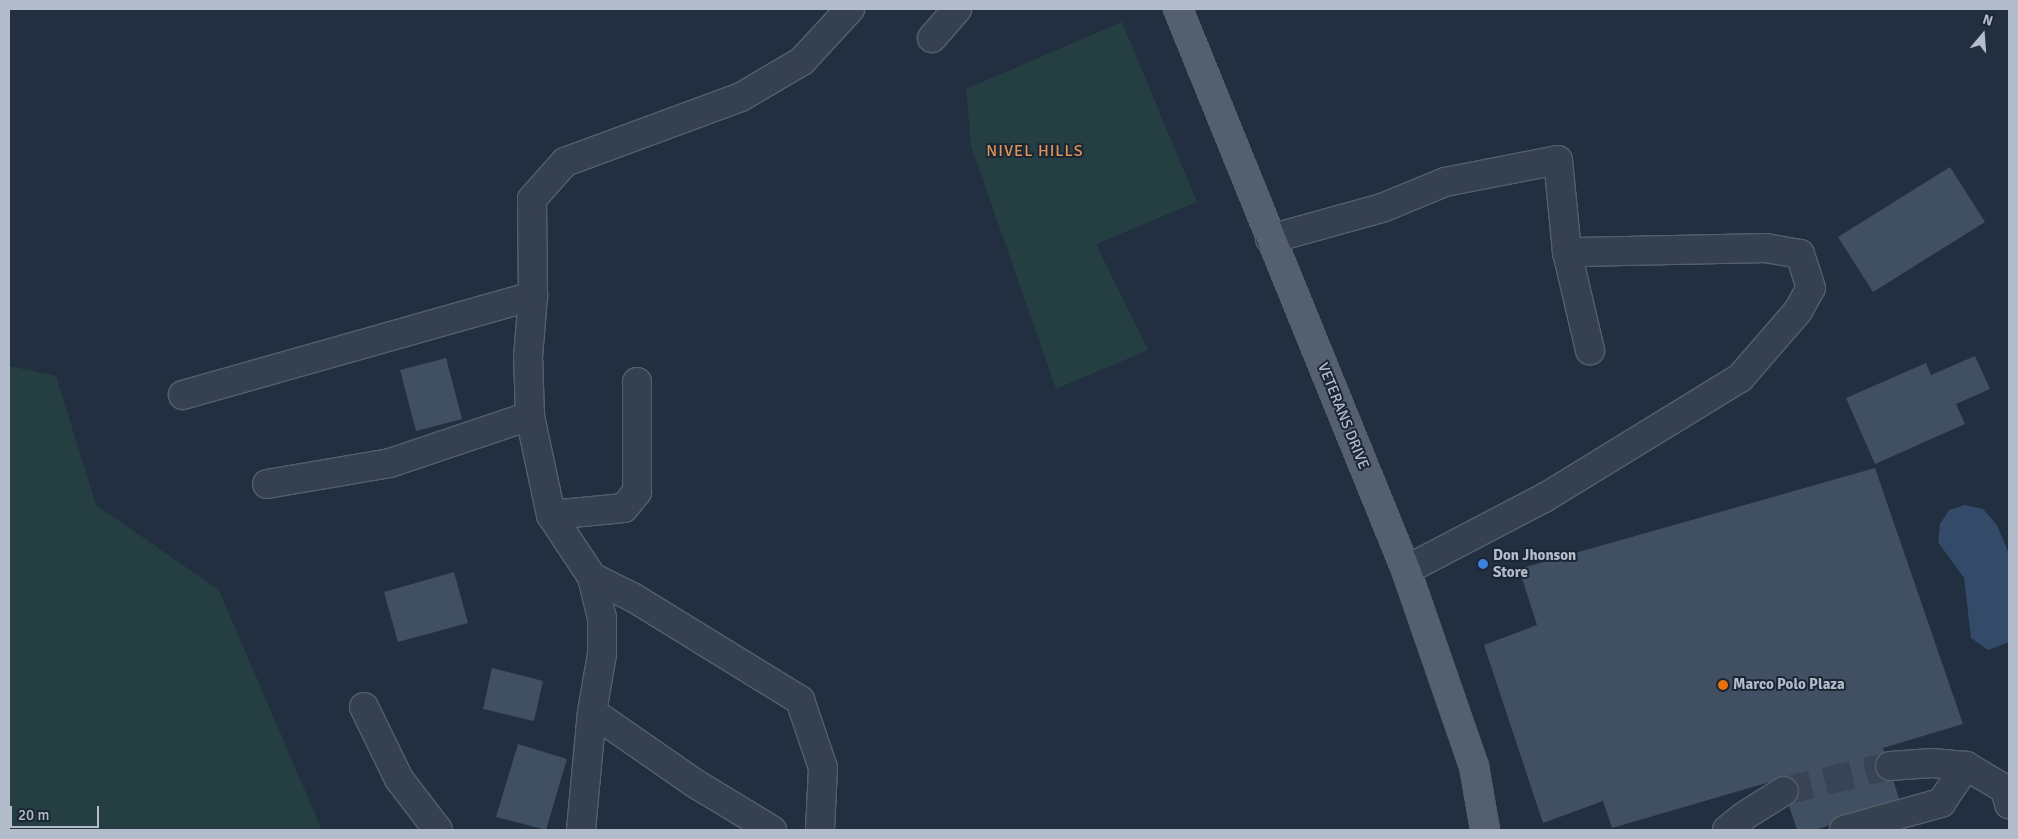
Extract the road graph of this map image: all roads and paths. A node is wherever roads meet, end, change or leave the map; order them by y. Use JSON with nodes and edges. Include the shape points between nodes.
{"nodes":[{"id":1,"x":850,"y":9,"type":"edge"},
{"id":2,"x":957,"y":9,"type":"edge"},
{"id":3,"x":1178,"y":9,"type":"edge"},
{"id":4,"x":932,"y":38,"type":"dead end"},
{"id":5,"x":1270,"y":239,"type":"junction"},
{"id":6,"x":1567,"y":252,"type":"junction"},
{"id":7,"x":533,"y":296,"type":"junction"},
{"id":8,"x":1590,"y":350,"type":"dead end"},
{"id":9,"x":637,"y":382,"type":"dead end"},
{"id":10,"x":183,"y":395,"type":"dead end"},
{"id":11,"x":530,"y":416,"type":"junction"},
{"id":12,"x":267,"y":484,"type":"dead end"},
{"id":13,"x":551,"y":515,"type":"junction"},
{"id":14,"x":1406,"y":570,"type":"junction"},
{"id":15,"x":592,"y":577,"type":"junction"},
{"id":16,"x":364,"y":708,"type":"dead end"},
{"id":17,"x":592,"y":712,"type":"junction"},
{"id":18,"x":1890,"y":766,"type":"tunnel mouth"},
{"id":19,"x":1966,"y":766,"type":"junction"},
{"id":20,"x":1784,"y":791,"type":"tunnel mouth"},
{"id":21,"x":2009,"y":804,"type":"edge"},
{"id":22,"x":438,"y":830,"type":"edge"},
{"id":23,"x":581,"y":830,"type":"edge"},
{"id":24,"x":772,"y":830,"type":"edge"},
{"id":25,"x":820,"y":830,"type":"edge"},
{"id":26,"x":1485,"y":830,"type":"edge"},
{"id":27,"x":1727,"y":830,"type":"edge"},
{"id":28,"x":1844,"y":830,"type":"edge"}],
"edges":[{"from":1,"to":7,"type":"street","via":[[802,61],[741,97],[565,162],[532,199]]},
{"from":2,"to":4,"type":"street"},
{"from":3,"to":5,"type":"main road","name":"VETERANS DRIVE"},
{"from":5,"to":6,"type":"street","via":[[1382,208],[1445,182],[1558,160]]},
{"from":5,"to":14,"type":"main road","name":"VETERANS DRIVE"},
{"from":6,"to":8,"type":"street"},
{"from":6,"to":14,"type":"street","via":[[1766,248],[1800,254],[1811,288],[1798,311],[1740,378],[1544,498]]},
{"from":7,"to":10,"type":"street"},
{"from":7,"to":11,"type":"street","via":[[528,357]]},
{"from":9,"to":13,"type":"street","via":[[637,492],[624,508]]},
{"from":11,"to":12,"type":"street","via":[[390,463]]},
{"from":11,"to":13,"type":"street"},
{"from":13,"to":15,"type":"street"},
{"from":14,"to":26,"type":"main road","name":"VETERANS DRIVE","via":[[1474,766]]},
{"from":15,"to":17,"type":"street","via":[[602,618],[602,654]]},
{"from":15,"to":25,"type":"street","via":[[634,598],[800,700],[823,768]]},
{"from":16,"to":22,"type":"street","via":[[399,779]]},
{"from":17,"to":23,"type":"street"},
{"from":17,"to":24,"type":"street","via":[[696,784]]},
{"from":18,"to":19,"type":"street","via":[[1932,763]]},
{"from":19,"to":21,"type":"street","via":[[2006,789]]},
{"from":19,"to":28,"type":"street","via":[[1941,803]]},
{"from":20,"to":27,"type":"street"}]}
